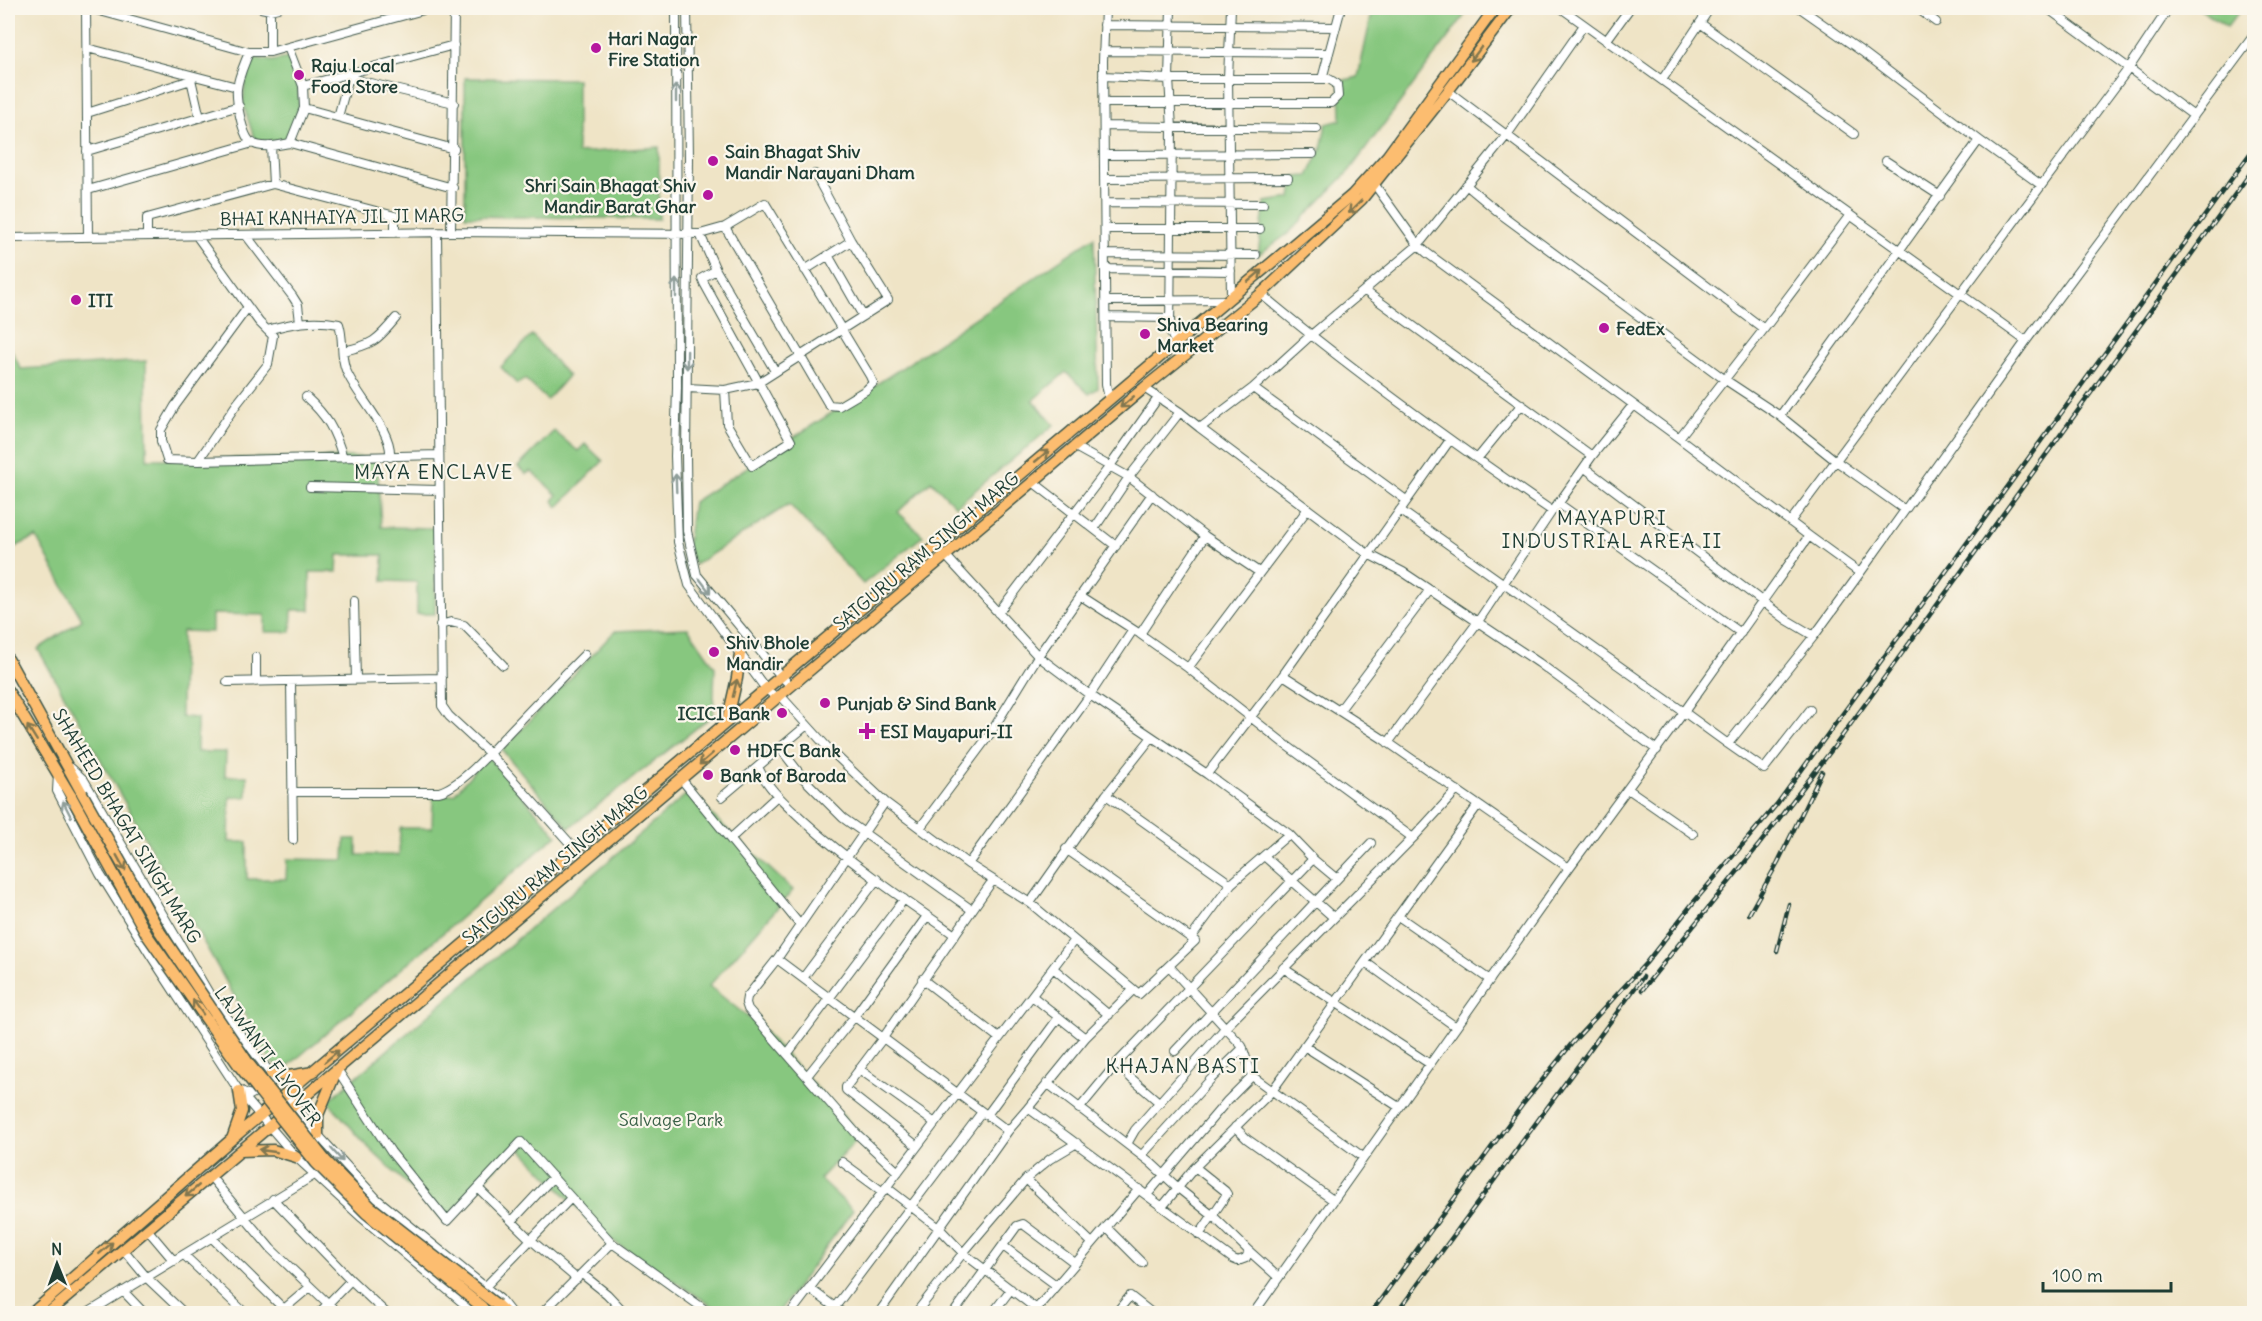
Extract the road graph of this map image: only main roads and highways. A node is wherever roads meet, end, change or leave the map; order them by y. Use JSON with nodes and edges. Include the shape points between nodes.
{"nodes":[{"id":1,"x":1495,"y":8,"type":"edge"},
{"id":2,"x":1510,"y":8,"type":"edge"},
{"id":3,"x":740,"y":654,"type":"road end"},
{"id":4,"x":8,"y":659,"type":"edge"},
{"id":5,"x":8,"y":691,"type":"edge"},
{"id":6,"x":726,"y":722,"type":"junction"},
{"id":7,"x":66,"y":764,"type":"joint"},
{"id":8,"x":58,"y":774,"type":"joint"},
{"id":9,"x":77,"y":794,"type":"junction"},
{"id":10,"x":337,"y":1069,"type":"junction"},
{"id":11,"x":313,"y":1072,"type":"junction"},
{"id":12,"x":240,"y":1091,"type":"road end"},
{"id":13,"x":287,"y":1094,"type":"junction"},
{"id":14,"x":318,"y":1135,"type":"road end"},
{"id":15,"x":231,"y":1139,"type":"junction"},
{"id":16,"x":240,"y":1150,"type":"junction"},
{"id":17,"x":296,"y":1157,"type":"road end"},
{"id":18,"x":486,"y":1310,"type":"edge"},
{"id":19,"x":30,"y":1314,"type":"edge"},
{"id":20,"x":47,"y":1314,"type":"edge"},
{"id":21,"x":507,"y":1314,"type":"edge"}],
"edges":[{"from":6,"to":1,"type":"main road","name":"SATGURU RAM SINGH MARG","one_way":true,"via":[[1352,195],[1388,155]]},
{"from":2,"to":10,"type":"main road","name":"SATGURU RAM SINGH MARG","one_way":true,"via":[[1374,185],[1261,294],[1144,388]]},
{"from":6,"to":3,"type":"main road","one_way":true},
{"from":4,"to":7,"type":"main road","name":"SHAHEED BHAGAT SINGH MARG"},
{"from":8,"to":5,"type":"main road","name":"SHAHEED BHAGAT SINGH MARG","one_way":true},
{"from":11,"to":6,"type":"main road","name":"SATGURU RAM SINGH MARG","one_way":true},
{"from":7,"to":9,"type":"main road","name":"LAJWANTI FLYOVER"},
{"from":8,"to":9,"type":"main road","name":"LAJWANTI FLYOVER"},
{"from":9,"to":18,"type":"main road","name":"LAJWANTI FLYOVER","bridge":true,"via":[[160,932],[249,1064],[326,1161]]},
{"from":10,"to":14,"type":"main road","via":[[318,1115]]},
{"from":10,"to":16,"type":"main road","name":"SATGURU RAM SINGH MARG"},
{"from":11,"to":13,"type":"main road","name":"SATGURU RAM SINGH MARG"},
{"from":11,"to":13,"type":"main road","name":"SHAHEED BHAGAT SINGH MARG","via":[[272,1074]]},
{"from":12,"to":15,"type":"main road","via":[[242,1111]]},
{"from":13,"to":15,"type":"main road","name":"SATGURU RAM SINGH MARG"},
{"from":19,"to":15,"type":"main road","one_way":true},
{"from":17,"to":16,"type":"main road","one_way":true,"via":[[273,1150]]},
{"from":16,"to":20,"type":"main road","one_way":true},
{"from":18,"to":21,"type":"main road","name":"LAJWANTI FLYOVER"}]}
